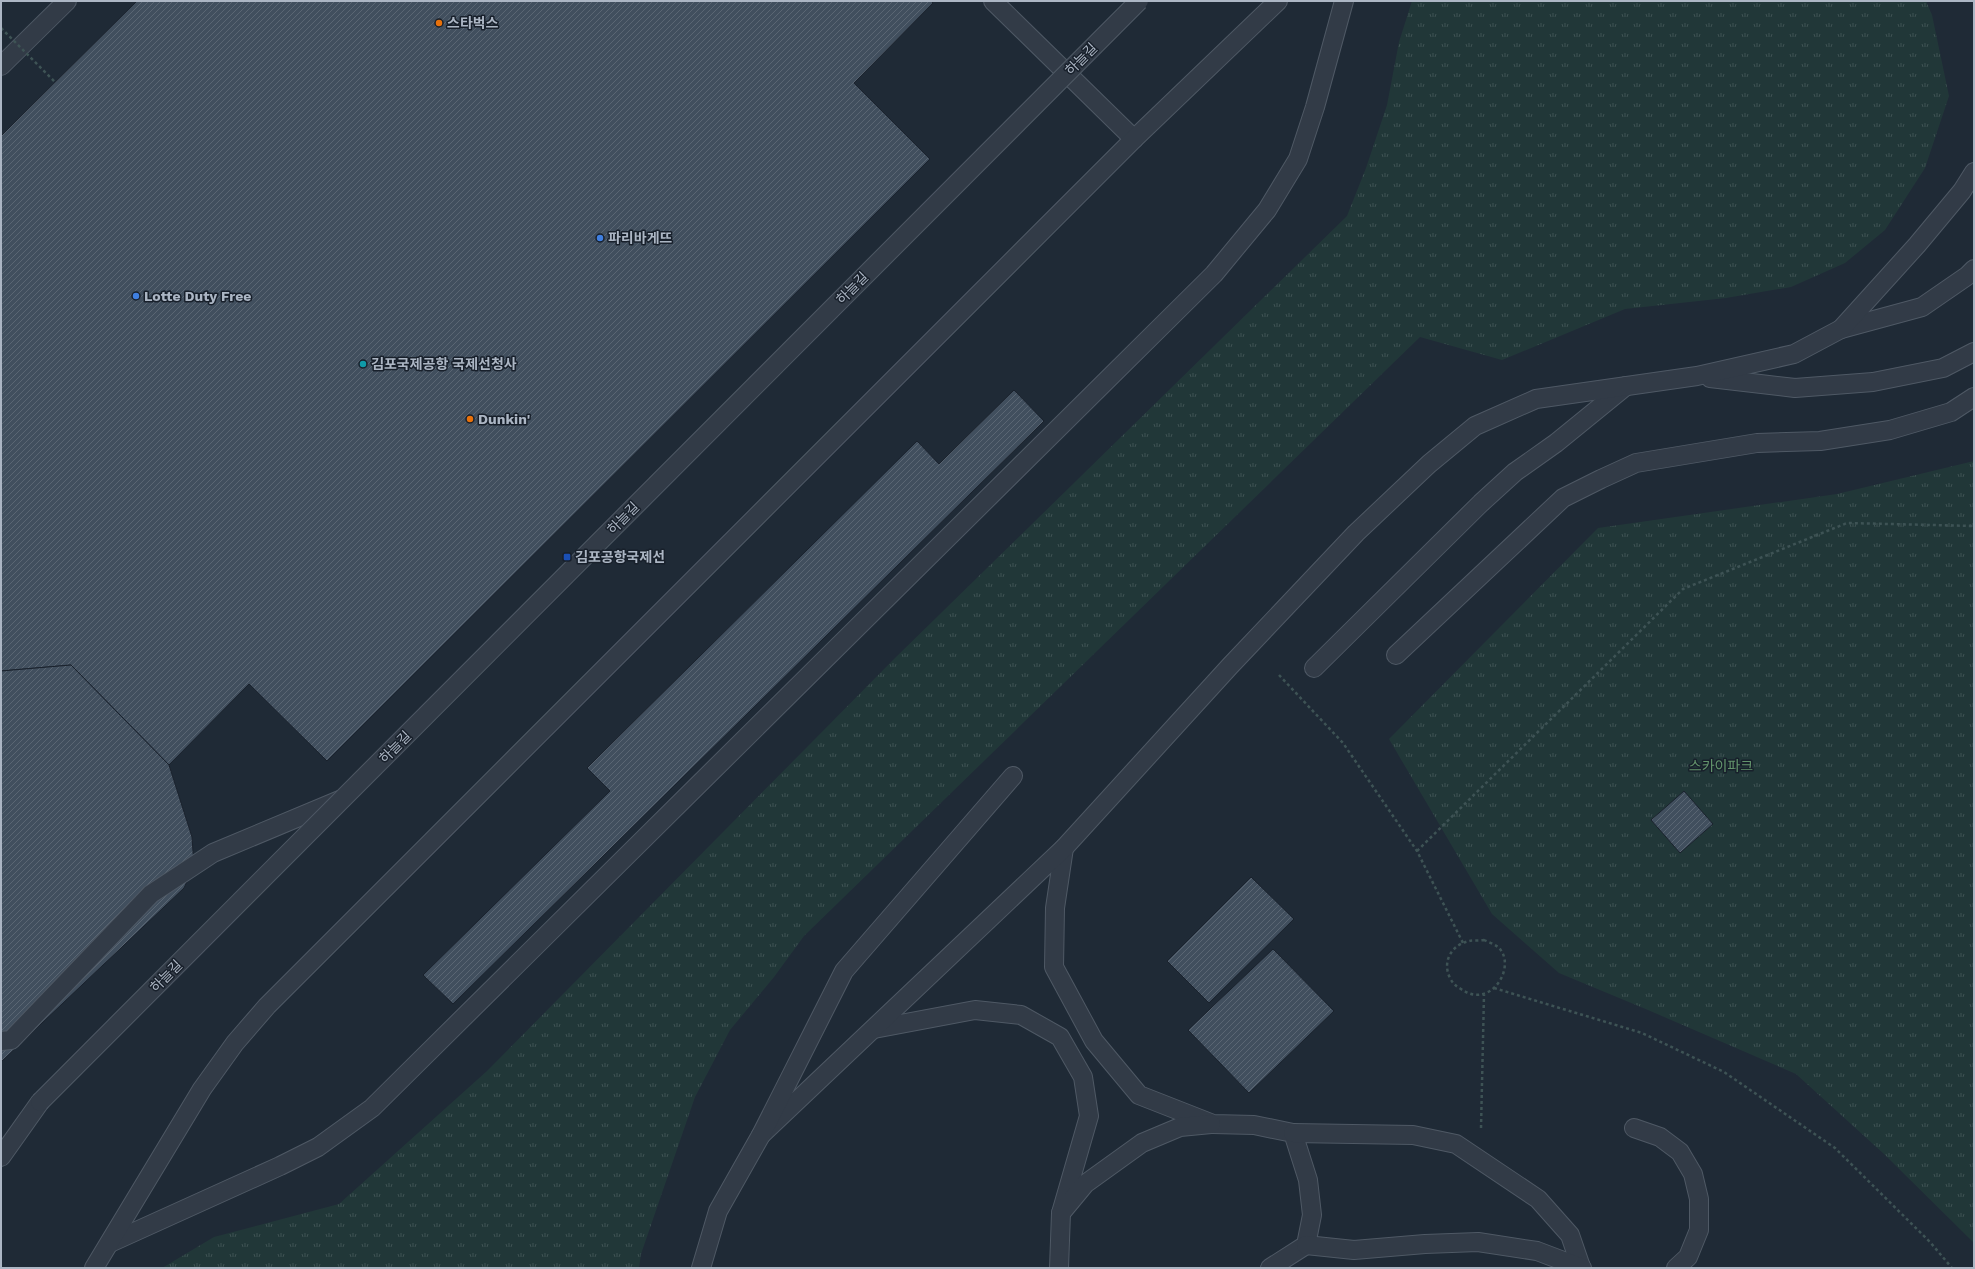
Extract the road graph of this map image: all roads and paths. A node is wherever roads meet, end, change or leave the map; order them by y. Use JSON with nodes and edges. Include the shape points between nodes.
{"nodes":[{"id":1,"x":67,"y":1,"type":"edge"},
{"id":2,"x":994,"y":1,"type":"edge"},
{"id":3,"x":1139,"y":1,"type":"edge"},
{"id":4,"x":1278,"y":1,"type":"edge"},
{"id":5,"x":1344,"y":1,"type":"edge"},
{"id":6,"x":1,"y":28,"type":"edge"},
{"id":7,"x":1,"y":66,"type":"edge"},
{"id":8,"x":55,"y":82,"type":"dead end"},
{"id":9,"x":1134,"y":139,"type":"junction"},
{"id":10,"x":1974,"y":172,"type":"edge"},
{"id":11,"x":1974,"y":269,"type":"edge"},
{"id":12,"x":1841,"y":329,"type":"junction"},
{"id":13,"x":1974,"y":352,"type":"edge"},
{"id":14,"x":1697,"y":376,"type":"junction"},
{"id":15,"x":1626,"y":385,"type":"junction"},
{"id":16,"x":1974,"y":397,"type":"edge"},
{"id":17,"x":1974,"y":526,"type":"edge"},
{"id":18,"x":1396,"y":655,"type":"dead end"},
{"id":19,"x":1314,"y":668,"type":"dead end"},
{"id":20,"x":1279,"y":675,"type":"dead end"},
{"id":21,"x":1013,"y":776,"type":"dead end"},
{"id":22,"x":342,"y":799,"type":"junction"},
{"id":23,"x":1064,"y":848,"type":"junction"},
{"id":24,"x":1416,"y":851,"type":"junction"},
{"id":25,"x":1463,"y":943,"type":"junction"},
{"id":26,"x":1494,"y":988,"type":"junction"},
{"id":27,"x":1484,"y":995,"type":"junction"},
{"id":28,"x":874,"y":1029,"type":"junction"},
{"id":29,"x":1,"y":1041,"type":"edge"},
{"id":30,"x":40,"y":1102,"type":"junction"},
{"id":31,"x":1213,"y":1124,"type":"junction"},
{"id":32,"x":1634,"y":1128,"type":"dead end"},
{"id":33,"x":1481,"y":1130,"type":"dead end"},
{"id":34,"x":1293,"y":1133,"type":"junction"},
{"id":35,"x":761,"y":1135,"type":"junction"},
{"id":36,"x":1,"y":1136,"type":"edge"},
{"id":37,"x":1,"y":1157,"type":"edge"},
{"id":38,"x":1061,"y":1214,"type":"junction"},
{"id":39,"x":110,"y":1243,"type":"junction"},
{"id":40,"x":1306,"y":1245,"type":"junction"},
{"id":41,"x":94,"y":1268,"type":"edge"},
{"id":42,"x":701,"y":1268,"type":"edge"},
{"id":43,"x":1059,"y":1268,"type":"edge"},
{"id":44,"x":1270,"y":1268,"type":"edge"},
{"id":45,"x":1582,"y":1268,"type":"edge"},
{"id":46,"x":1676,"y":1268,"type":"edge"},
{"id":47,"x":1952,"y":1268,"type":"edge"}],
"edges":[{"from":1,"to":7,"type":"lane"},
{"from":2,"to":9,"type":"lane"},
{"from":3,"to":22,"type":"lane","name":"하늘길","bridge":true},
{"from":4,"to":9,"type":"lane"},
{"from":5,"to":39,"type":"lane","via":[[1298,160],[1267,210],[1214,274],[372,1108],[318,1147]]},
{"from":6,"to":8,"type":"path","bridge":true},
{"from":9,"to":39,"type":"lane","via":[[267,1006],[235,1043],[202,1089]]},
{"from":10,"to":12,"type":"lane","via":[[1962,191],[1917,245]]},
{"from":11,"to":12,"type":"lane","via":[[1922,307]]},
{"from":12,"to":14,"type":"lane","via":[[1794,354]]},
{"from":13,"to":14,"type":"lane","via":[[1943,368],[1873,382],[1795,388]]},
{"from":14,"to":15,"type":"lane"},
{"from":15,"to":19,"type":"lane","via":[[1556,443],[1515,472]]},
{"from":15,"to":23,"type":"lane","via":[[1536,399],[1475,426],[1429,464],[1356,533]]},
{"from":16,"to":18,"type":"lane","via":[[1951,412],[1890,430],[1820,441],[1757,443],[1636,463],[1608,475],[1563,498]]},
{"from":17,"to":24,"type":"path","via":[[1847,523],[1683,589]]},
{"from":20,"to":24,"type":"path","via":[[1343,744]]},
{"from":21,"to":35,"type":"lane","via":[[844,971]]},
{"from":22,"to":29,"type":"lane","via":[[213,853],[151,894],[11,1040]]},
{"from":22,"to":30,"type":"lane","name":"하늘길","bridge":true},
{"from":23,"to":28,"type":"lane"},
{"from":23,"to":31,"type":"lane","via":[[1055,908],[1054,967],[1094,1041],[1139,1095]]},
{"from":24,"to":25,"type":"path"},
{"from":25,"to":26,"type":"path","via":[[1484,940],[1498,947],[1505,960],[1505,966],[1502,978]]},
{"from":25,"to":27,"type":"path","via":[[1455,947],[1450,954],[1446,964],[1448,973],[1454,984],[1467,994]]},
{"from":26,"to":27,"type":"path"},
{"from":26,"to":47,"type":"path","via":[[1642,1033],[1724,1072],[1835,1148],[1930,1242]]},
{"from":27,"to":33,"type":"path"},
{"from":28,"to":35,"type":"lane"},
{"from":28,"to":38,"type":"lane","via":[[976,1010],[1021,1015],[1060,1037],[1083,1077],[1089,1116]]},
{"from":30,"to":36,"type":"lane"},
{"from":30,"to":37,"type":"lane"},
{"from":31,"to":34,"type":"lane","via":[[1254,1125]]},
{"from":31,"to":38,"type":"lane","via":[[1180,1127],[1142,1143],[1085,1184]]},
{"from":32,"to":46,"type":"lane","via":[[1660,1138],[1680,1152],[1694,1174],[1699,1198],[1698,1230],[1688,1257]]},
{"from":34,"to":40,"type":"lane","via":[[1308,1180],[1312,1215]]},
{"from":34,"to":45,"type":"lane","via":[[1413,1135],[1456,1144],[1538,1199],[1570,1235]]},
{"from":35,"to":42,"type":"lane","via":[[718,1211]]},
{"from":38,"to":43,"type":"lane"},
{"from":39,"to":41,"type":"lane"},
{"from":40,"to":44,"type":"lane"},
{"from":40,"to":45,"type":"lane","via":[[1354,1250],[1478,1242],[1537,1251]]}]}
